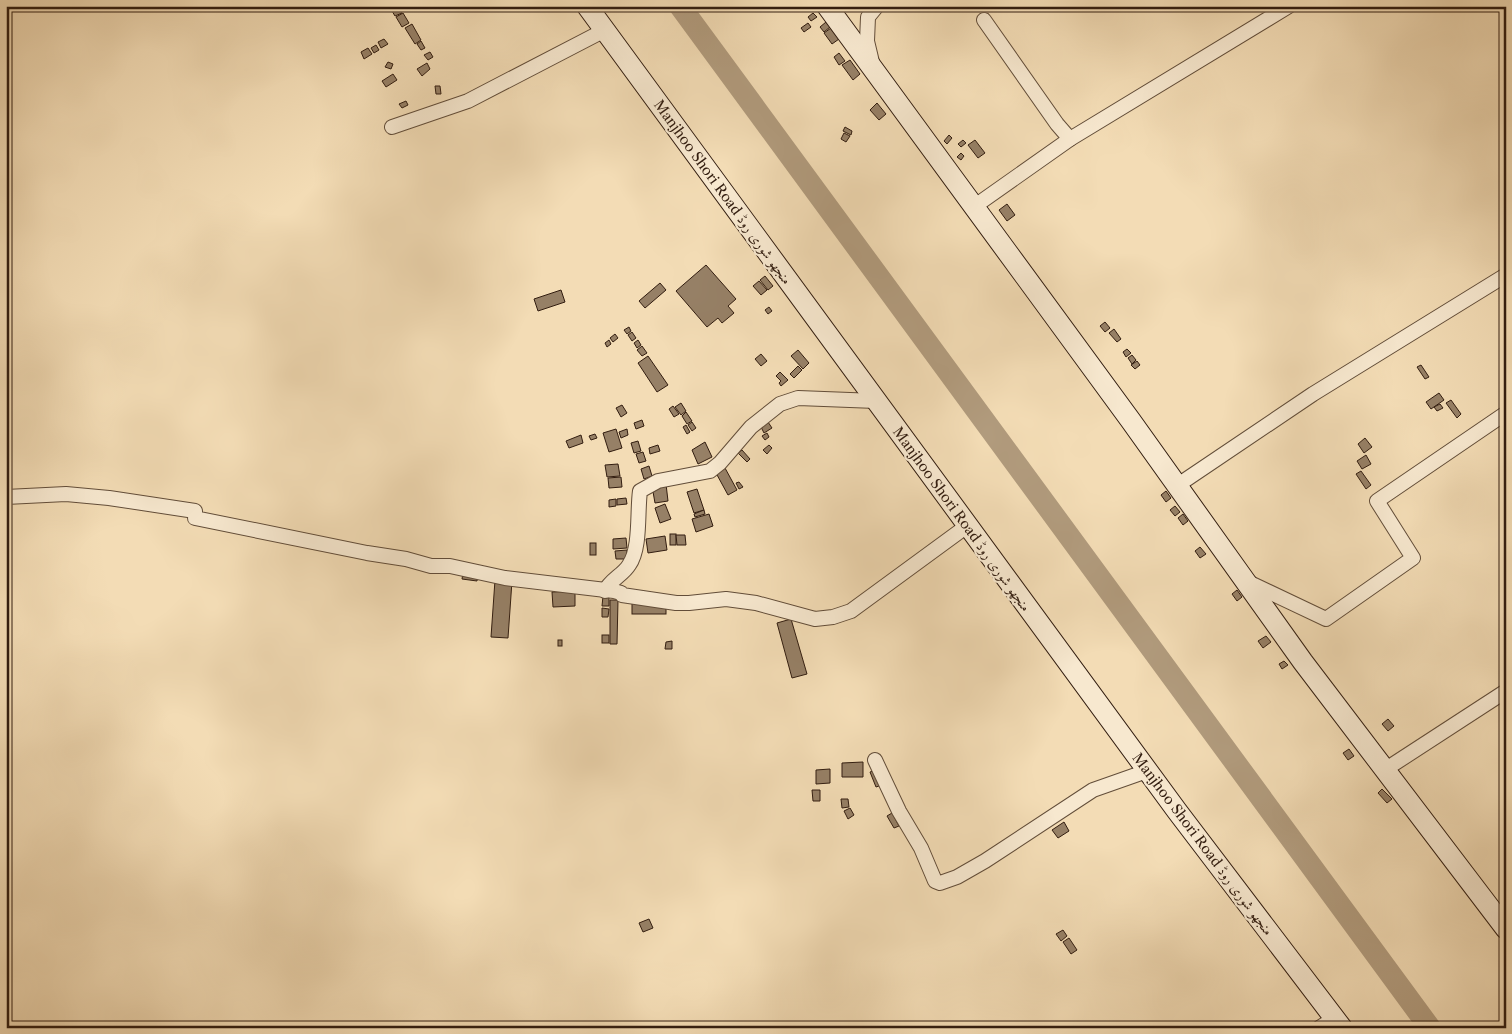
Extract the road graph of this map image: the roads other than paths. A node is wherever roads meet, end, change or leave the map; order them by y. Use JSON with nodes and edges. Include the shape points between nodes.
{"nodes":[{"id":1,"x":587,"y":6,"type":"edge"},
{"id":2,"x":827,"y":6,"type":"edge"},
{"id":3,"x":877,"y":6,"type":"edge"},
{"id":4,"x":1289,"y":6,"type":"edge"},
{"id":5,"x":984,"y":20,"type":"dead end"},
{"id":6,"x":605,"y":30,"type":"junction"},
{"id":7,"x":873,"y":67,"type":"junction"},
{"id":8,"x":392,"y":127,"type":"dead end"},
{"id":9,"x":1070,"y":139,"type":"junction"},
{"id":10,"x":975,"y":206,"type":"junction"},
{"id":11,"x":1506,"y":275,"type":"edge"},
{"id":12,"x":876,"y":401,"type":"junction"},
{"id":13,"x":1506,"y":413,"type":"edge"},
{"id":14,"x":1178,"y":485,"type":"junction"},
{"id":15,"x":6,"y":497,"type":"edge"},
{"id":16,"x":967,"y":526,"type":"junction"},
{"id":17,"x":1247,"y":582,"type":"junction"},
{"id":18,"x":605,"y":591,"type":"junction"},
{"id":19,"x":1506,"y":691,"type":"edge"},
{"id":20,"x":875,"y":760,"type":"dead end"},
{"id":21,"x":1386,"y":769,"type":"junction"},
{"id":22,"x":1147,"y":771,"type":"junction"},
{"id":23,"x":1505,"y":924,"type":"edge"},
{"id":24,"x":1332,"y":1025,"type":"edge"}],
"edges":[{"from":1,"to":6,"type":"street","name":"Manjhoo Shori Road منجھو شوری روڈ"},
{"from":2,"to":7,"type":"street"},
{"from":3,"to":7,"type":"street","via":[[868,17],[867,41]]},
{"from":4,"to":9,"type":"street"},
{"from":5,"to":9,"type":"street"},
{"from":6,"to":8,"type":"street","via":[[468,101]]},
{"from":6,"to":12,"type":"street","name":"Manjhoo Shori Road منجھو شوری روڈ"},
{"from":7,"to":10,"type":"street"},
{"from":9,"to":10,"type":"street"},
{"from":10,"to":14,"type":"street"},
{"from":11,"to":14,"type":"street","via":[[1313,394]]},
{"from":12,"to":16,"type":"street","name":"Manjhoo Shori Road منجھو شوری روڈ"},
{"from":12,"to":18,"type":"street","via":[[798,398],[780,404],[751,427],[710,471],[658,481],[640,491],[636,550],[629,566]]},
{"from":13,"to":17,"type":"street","via":[[1377,501],[1413,558],[1326,619]]},
{"from":14,"to":17,"type":"street"},
{"from":15,"to":18,"type":"street","via":[[66,494],[164,506],[195,511],[195,518],[431,566],[450,566],[505,578]]},
{"from":16,"to":18,"type":"street","via":[[850,611],[833,617],[815,619],[756,603],[726,599],[676,603]]},
{"from":16,"to":22,"type":"street","name":"Manjhoo Shori Road منجھو شوری روڈ"},
{"from":17,"to":21,"type":"street","via":[[1303,662]]},
{"from":19,"to":21,"type":"street"},
{"from":20,"to":22,"type":"street","via":[[899,811],[922,848],[935,881],[940,883],[984,861],[1093,790]]},
{"from":21,"to":23,"type":"street"},
{"from":22,"to":24,"type":"street","name":"Manjhoo Shori Road منجھو شوری روڈ"}]}
